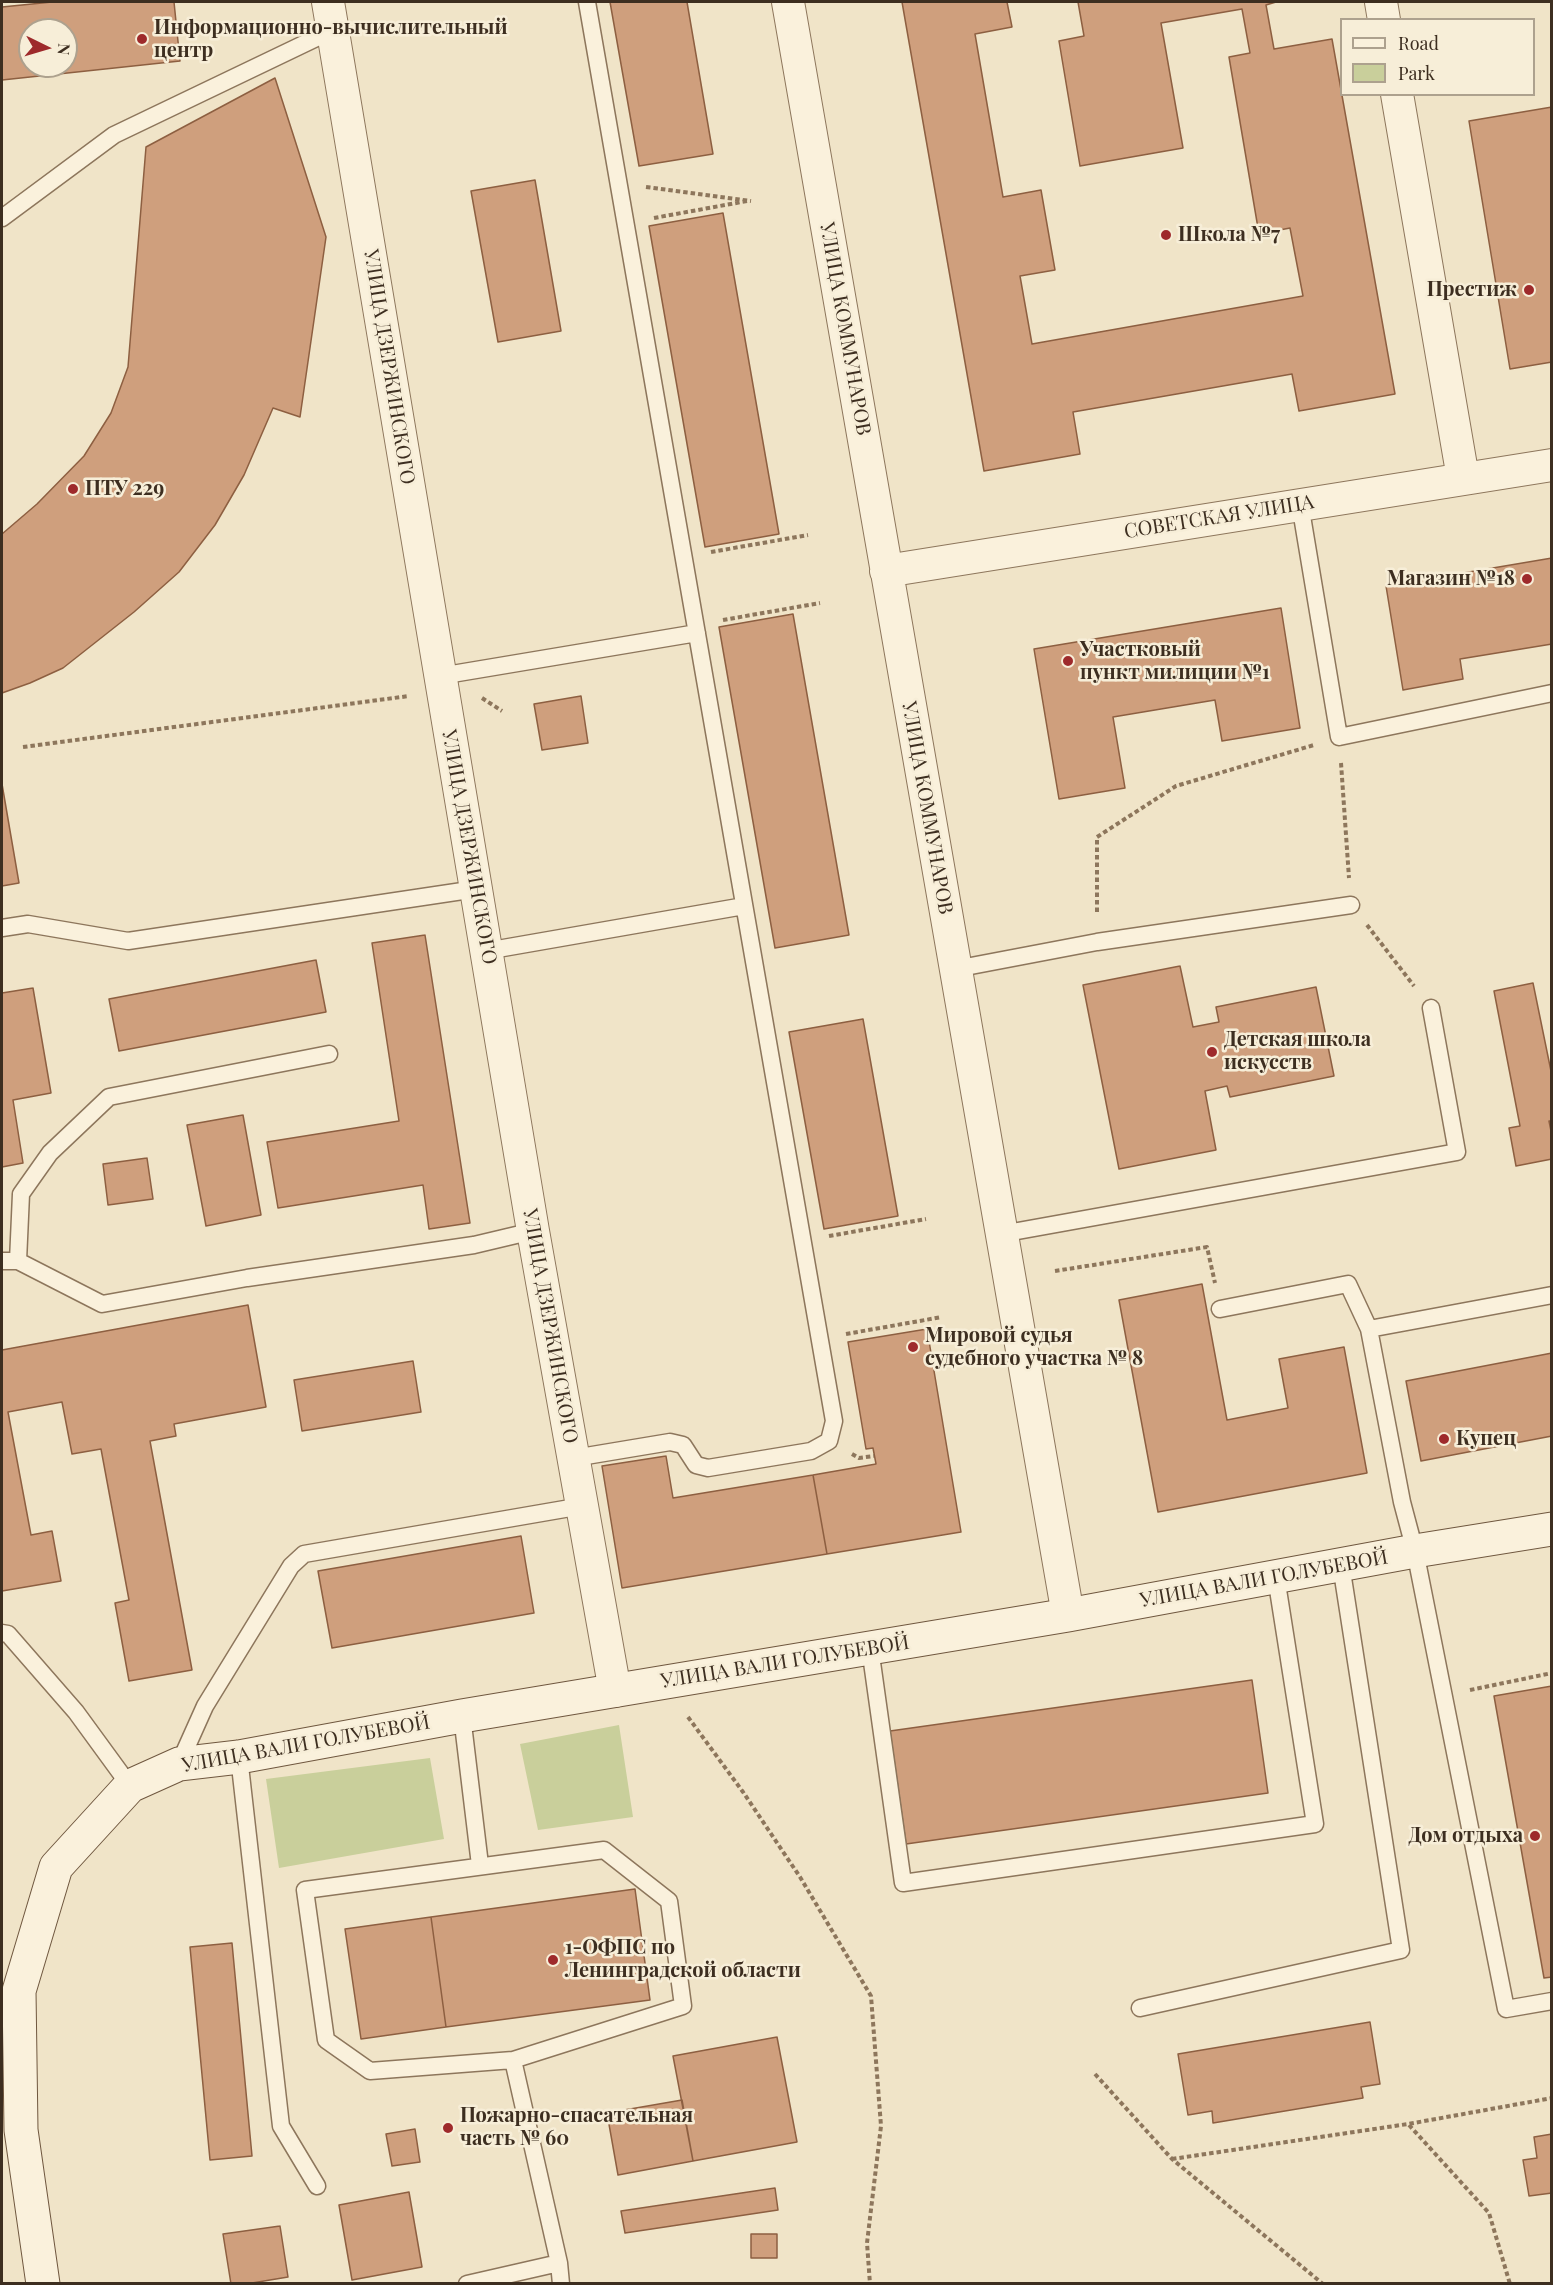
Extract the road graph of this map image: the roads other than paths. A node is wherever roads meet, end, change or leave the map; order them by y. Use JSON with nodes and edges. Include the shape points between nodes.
{"nodes":[{"id":1,"x":587,"y":2,"type":"edge"},
{"id":2,"x":788,"y":2,"type":"edge"},
{"id":3,"x":1381,"y":2,"type":"edge"},
{"id":4,"x":330,"y":16,"type":"edge"},
{"id":5,"x":1384,"y":18,"type":"edge"},
{"id":6,"x":1397,"y":96,"type":"edge"},
{"id":7,"x":2,"y":218,"type":"edge"},
{"id":8,"x":1551,"y":465,"type":"edge"},
{"id":9,"x":1463,"y":478,"type":"junction"},
{"id":10,"x":1300,"y":504,"type":"junction"},
{"id":11,"x":886,"y":571,"type":"junction"},
{"id":12,"x":696,"y":629,"type":"junction"},
{"id":13,"x":430,"y":685,"type":"junction"},
{"id":14,"x":1551,"y":693,"type":"edge"},
{"id":15,"x":476,"y":890,"type":"junction"},
{"id":16,"x":1351,"y":905,"type":"road end"},
{"id":17,"x":744,"y":906,"type":"junction"},
{"id":18,"x":2,"y":928,"type":"edge"},
{"id":19,"x":486,"y":951,"type":"junction"},
{"id":20,"x":955,"y":969,"type":"junction"},
{"id":21,"x":1431,"y":1008,"type":"road end"},
{"id":22,"x":329,"y":1054,"type":"dead end"},
{"id":23,"x":533,"y":1231,"type":"junction"},
{"id":24,"x":1001,"y":1234,"type":"junction"},
{"id":25,"x":10,"y":1261,"type":"edge"},
{"id":26,"x":1551,"y":1295,"type":"edge"},
{"id":27,"x":1220,"y":1310,"type":"road end"},
{"id":28,"x":1369,"y":1329,"type":"junction"},
{"id":29,"x":574,"y":1458,"type":"junction"},
{"id":30,"x":582,"y":1506,"type":"junction"},
{"id":31,"x":1551,"y":1529,"type":"edge"},
{"id":32,"x":1415,"y":1551,"type":"junction"},
{"id":33,"x":1341,"y":1565,"type":"junction"},
{"id":34,"x":1276,"y":1577,"type":"junction"},
{"id":35,"x":1068,"y":1615,"type":"junction"},
{"id":36,"x":2,"y":1633,"type":"edge"},
{"id":37,"x":870,"y":1648,"type":"junction"},
{"id":38,"x":615,"y":1691,"type":"junction"},
{"id":39,"x":462,"y":1716,"type":"junction"},
{"id":40,"x":239,"y":1757,"type":"junction"},
{"id":41,"x":179,"y":1764,"type":"junction"},
{"id":42,"x":130,"y":1786,"type":"junction"},
{"id":43,"x":480,"y":1865,"type":"junction"},
{"id":44,"x":1551,"y":2001,"type":"edge"},
{"id":45,"x":1140,"y":2008,"type":"dead end"},
{"id":46,"x":513,"y":2060,"type":"junction"},
{"id":47,"x":317,"y":2186,"type":"dead end"},
{"id":48,"x":559,"y":2263,"type":"junction"},
{"id":49,"x":44,"y":2283,"type":"edge"},
{"id":50,"x":467,"y":2283,"type":"edge"},
{"id":51,"x":561,"y":2283,"type":"edge"}],
"edges":[{"from":1,"to":12,"type":"lane"},
{"from":2,"to":11,"type":"street","name":"УЛИЦА КОММУНАРОВ"},
{"from":3,"to":5,"type":"street"},
{"from":4,"to":7,"type":"lane","via":[[114,135]]},
{"from":4,"to":13,"type":"street","name":"УЛИЦА ДЗЕРЖИНСКОГО"},
{"from":6,"to":9,"type":"street"},
{"from":8,"to":9,"type":"street","name":"СОВЕТСКАЯ УЛИЦА"},
{"from":9,"to":10,"type":"street","name":"СОВЕТСКАЯ УЛИЦА"},
{"from":10,"to":11,"type":"street","name":"СОВЕТСКАЯ УЛИЦА"},
{"from":10,"to":14,"type":"lane","via":[[1339,737]]},
{"from":11,"to":20,"type":"street","name":"УЛИЦА КОММУНАРОВ"},
{"from":12,"to":13,"type":"lane"},
{"from":12,"to":17,"type":"lane"},
{"from":13,"to":15,"type":"street","name":"УЛИЦА ДЗЕРЖИНСКОГО"},
{"from":15,"to":18,"type":"lane","via":[[128,941],[28,924]]},
{"from":15,"to":19,"type":"street","name":"УЛИЦА ДЗЕРЖИНСКОГО"},
{"from":16,"to":20,"type":"lane","via":[[1097,942]]},
{"from":17,"to":19,"type":"lane"},
{"from":17,"to":29,"type":"lane","via":[[834,1420],[829,1441],[812,1451],[708,1468],[696,1465],[683,1445],[670,1442]]},
{"from":19,"to":23,"type":"street","name":"УЛИЦА ДЗЕРЖИНСКОГО"},
{"from":20,"to":24,"type":"street","name":"УЛИЦА КОММУНАРОВ"},
{"from":21,"to":24,"type":"lane","via":[[1457,1152]]},
{"from":22,"to":25,"type":"lane","via":[[109,1097],[50,1153],[21,1194]]},
{"from":23,"to":25,"type":"lane","via":[[474,1245],[102,1304]]},
{"from":23,"to":29,"type":"street","name":"УЛИЦА ДЗЕРЖИНСКОГО"},
{"from":24,"to":35,"type":"street","name":"УЛИЦА КОММУНАРОВ"},
{"from":26,"to":28,"type":"lane"},
{"from":27,"to":28,"type":"lane","via":[[1348,1284]]},
{"from":28,"to":32,"type":"lane"},
{"from":29,"to":30,"type":"street","name":"УЛИЦА ДЗЕРЖИНСКОГО"},
{"from":30,"to":38,"type":"street","name":"УЛИЦА ДЗЕРЖИНСКОГО"},
{"from":30,"to":41,"type":"lane","via":[[304,1554],[291,1566],[205,1706]]},
{"from":31,"to":32,"type":"main road","name":"УЛИЦА ВАЛИ ГОЛУБЕВОЙ"},
{"from":32,"to":33,"type":"main road","name":"УЛИЦА ВАЛИ ГОЛУБЕВОЙ"},
{"from":32,"to":44,"type":"lane","via":[[1506,2009]]},
{"from":33,"to":34,"type":"main road","name":"УЛИЦА ВАЛИ ГОЛУБЕВОЙ"},
{"from":33,"to":45,"type":"lane","via":[[1401,1950]]},
{"from":34,"to":35,"type":"main road","name":"УЛИЦА ВАЛИ ГОЛУБЕВОЙ"},
{"from":34,"to":37,"type":"lane","via":[[1315,1824],[903,1883]]},
{"from":35,"to":37,"type":"main road","name":"УЛИЦА ВАЛИ ГОЛУБЕВОЙ"},
{"from":36,"to":42,"type":"lane","via":[[8,1634],[76,1712]]},
{"from":37,"to":38,"type":"main road","name":"УЛИЦА ВАЛИ ГОЛУБЕВОЙ"},
{"from":38,"to":39,"type":"main road","name":"УЛИЦА ВАЛИ ГОЛУБЕВОЙ"},
{"from":39,"to":40,"type":"main road","name":"УЛИЦА ВАЛИ ГОЛУБЕВОЙ"},
{"from":39,"to":43,"type":"lane"},
{"from":40,"to":41,"type":"main road","name":"УЛИЦА ВАЛИ ГОЛУБЕВОЙ"},
{"from":40,"to":47,"type":"lane","via":[[281,2126]]},
{"from":41,"to":42,"type":"main road","name":"УЛИЦА ВАЛИ ГОЛУБЕВОЙ"},
{"from":42,"to":49,"type":"main road","name":"УЛИЦА ВАЛИ ГОЛУБЕВОЙ","via":[[56,1867],[19,1991],[21,2130]]},
{"from":43,"to":46,"type":"lane","via":[[604,1850],[669,1901],[683,2006]]},
{"from":43,"to":46,"type":"lane","via":[[305,1890],[326,2040],[370,2071]]},
{"from":46,"to":48,"type":"lane"},
{"from":48,"to":50,"type":"lane"},
{"from":48,"to":51,"type":"lane"}]}
